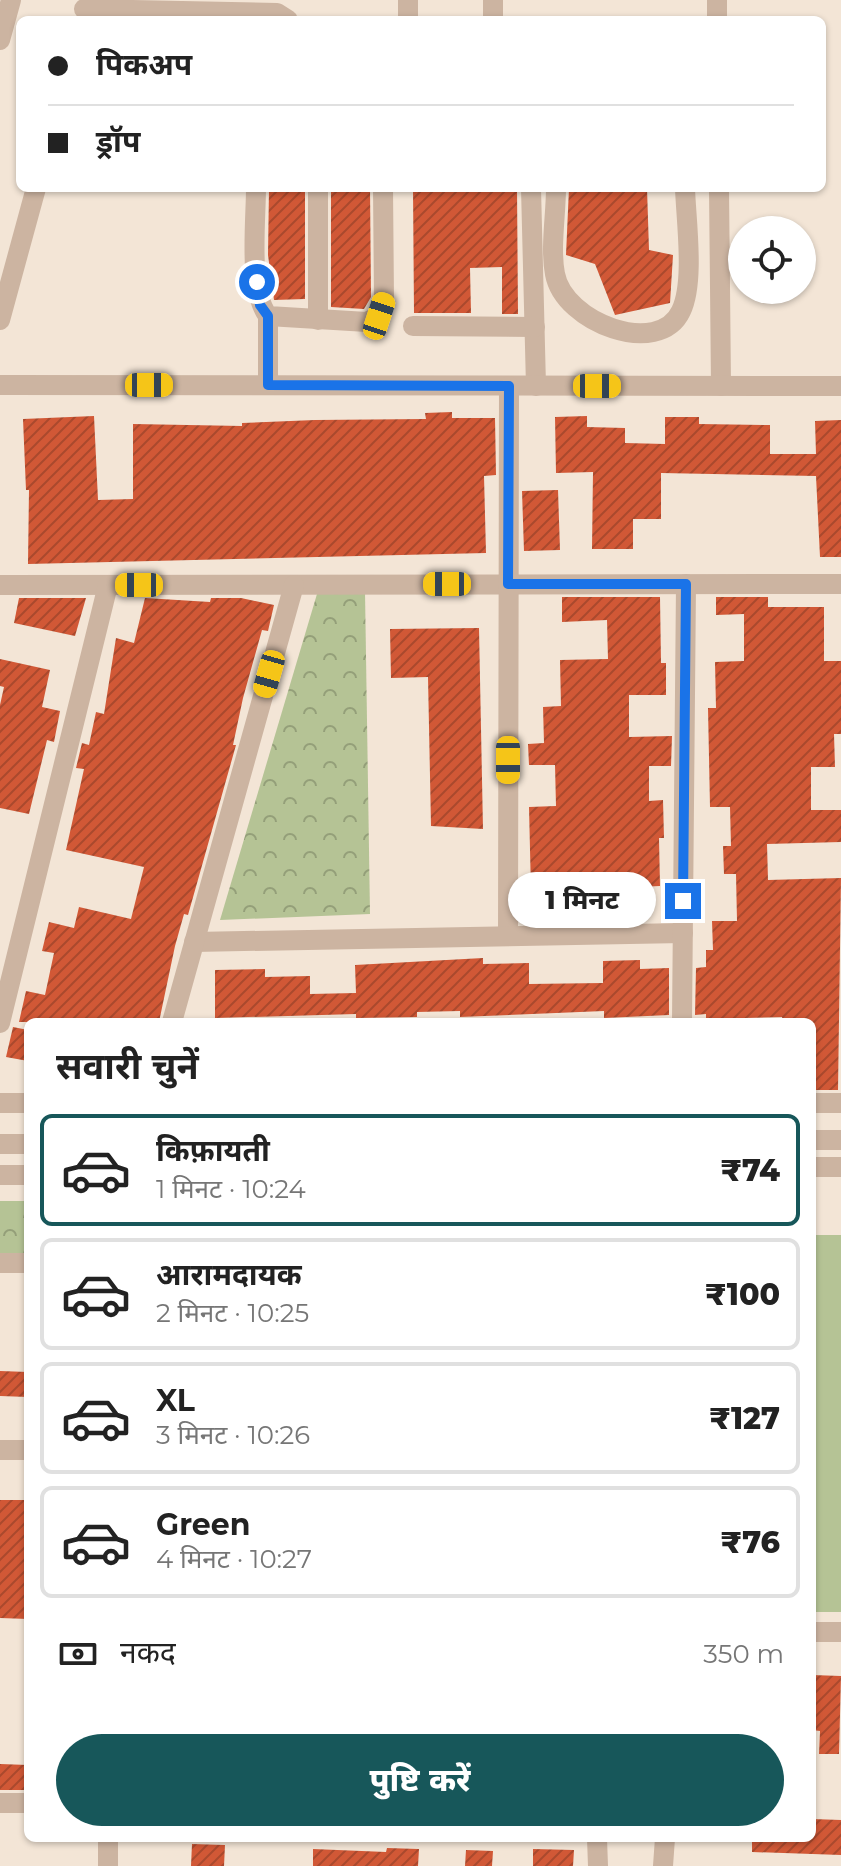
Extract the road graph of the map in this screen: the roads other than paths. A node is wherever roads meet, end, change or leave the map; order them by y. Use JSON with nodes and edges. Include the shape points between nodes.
{"nodes":[{"id":1,"x":11,"y":0,"type":"edge"},
{"id":2,"x":84,"y":10,"type":"edge"},
{"id":3,"x":134,"y":15,"type":"edge"},
{"id":4,"x":282,"y":16,"type":"edge"},
{"id":5,"x":0,"y":40,"type":"edge"},
{"id":6,"x":35,"y":192,"type":"edge"},
{"id":7,"x":256,"y":192,"type":"edge"},
{"id":8,"x":318,"y":192,"type":"edge"},
{"id":9,"x":383,"y":192,"type":"edge"},
{"id":10,"x":531,"y":192,"type":"edge"},
{"id":11,"x":556,"y":192,"type":"edge"},
{"id":12,"x":685,"y":192,"type":"edge"},
{"id":13,"x":719,"y":192,"type":"edge"},
{"id":14,"x":268,"y":316,"type":"junction"},
{"id":15,"x":0,"y":320,"type":"edge"},
{"id":16,"x":318,"y":320,"type":"junction"},
{"id":17,"x":413,"y":326,"type":"dead end"},
{"id":18,"x":535,"y":327,"type":"junction"},
{"id":19,"x":0,"y":385,"type":"edge"},
{"id":20,"x":268,"y":385,"type":"junction"},
{"id":21,"x":509,"y":386,"type":"junction"},
{"id":22,"x":536,"y":386,"type":"junction"},
{"id":23,"x":721,"y":386,"type":"junction"},
{"id":24,"x":841,"y":386,"type":"edge"},
{"id":25,"x":508,"y":584,"type":"junction"},
{"id":26,"x":686,"y":584,"type":"junction"},
{"id":27,"x":841,"y":584,"type":"edge"},
{"id":28,"x":0,"y":585,"type":"edge"},
{"id":29,"x":108,"y":585,"type":"junction"},
{"id":30,"x":294,"y":585,"type":"junction"},
{"id":31,"x":683,"y":933,"type":"junction"},
{"id":32,"x":508,"y":936,"type":"junction"},
{"id":33,"x":194,"y":942,"type":"junction"},
{"id":34,"x":173,"y":1018,"type":"edge"},
{"id":35,"x":682,"y":1018,"type":"edge"},
{"id":36,"x":0,"y":1023,"type":"edge"},
{"id":37,"x":0,"y":1103,"type":"edge"},
{"id":38,"x":24,"y":1103,"type":"edge"},
{"id":39,"x":816,"y":1103,"type":"edge"},
{"id":40,"x":841,"y":1103,"type":"edge"},
{"id":41,"x":816,"y":1140,"type":"edge"},
{"id":42,"x":841,"y":1140,"type":"edge"},
{"id":43,"x":0,"y":1144,"type":"edge"},
{"id":44,"x":24,"y":1144,"type":"edge"},
{"id":45,"x":816,"y":1167,"type":"edge"},
{"id":46,"x":841,"y":1167,"type":"edge"},
{"id":47,"x":0,"y":1175,"type":"edge"},
{"id":48,"x":24,"y":1175,"type":"edge"},
{"id":49,"x":0,"y":1263,"type":"edge"},
{"id":50,"x":24,"y":1263,"type":"edge"},
{"id":51,"x":0,"y":1450,"type":"edge"},
{"id":52,"x":24,"y":1450,"type":"edge"},
{"id":53,"x":816,"y":1632,"type":"edge"},
{"id":54,"x":841,"y":1632,"type":"edge"},
{"id":55,"x":0,"y":1803,"type":"edge"},
{"id":56,"x":24,"y":1803,"type":"edge"},
{"id":57,"x":108,"y":1842,"type":"edge"},
{"id":58,"x":597,"y":1842,"type":"edge"},
{"id":59,"x":665,"y":1842,"type":"edge"},
{"id":60,"x":108,"y":1866,"type":"edge"},
{"id":61,"x":598,"y":1866,"type":"edge"},
{"id":62,"x":663,"y":1866,"type":"edge"}],
"edges":[{"from":1,"to":5,"type":"street"},
{"from":2,"to":3,"type":"street"},
{"from":3,"to":4,"type":"street"},
{"from":6,"to":15,"type":"street"},
{"from":7,"to":14,"type":"street","via":[[257,282],[260,305]]},
{"from":8,"to":16,"type":"street"},
{"from":9,"to":16,"type":"street","via":[[384,299],[379,316],[367,322]]},
{"from":10,"to":18,"type":"street"},
{"from":11,"to":12,"type":"street","via":[[555,275],[565,297],[590,320],[627,334],[668,326],[681,310],[687,273]]},
{"from":13,"to":23,"type":"street"},
{"from":14,"to":16,"type":"street"},
{"from":14,"to":20,"type":"street"},
{"from":17,"to":18,"type":"street"},
{"from":18,"to":22,"type":"street"},
{"from":19,"to":20,"type":"street"},
{"from":20,"to":21,"type":"street"},
{"from":21,"to":22,"type":"street"},
{"from":21,"to":25,"type":"street"},
{"from":22,"to":23,"type":"street"},
{"from":23,"to":24,"type":"street"},
{"from":25,"to":26,"type":"street"},
{"from":25,"to":30,"type":"street"},
{"from":25,"to":32,"type":"street"},
{"from":26,"to":27,"type":"street"},
{"from":26,"to":31,"type":"street"},
{"from":28,"to":29,"type":"street"},
{"from":29,"to":30,"type":"street"},
{"from":29,"to":36,"type":"street"},
{"from":30,"to":33,"type":"street"},
{"from":31,"to":32,"type":"street"},
{"from":31,"to":35,"type":"street"},
{"from":32,"to":33,"type":"street"},
{"from":33,"to":34,"type":"street"},
{"from":37,"to":38,"type":"street"},
{"from":39,"to":40,"type":"street"},
{"from":41,"to":42,"type":"street"},
{"from":43,"to":44,"type":"street"},
{"from":45,"to":46,"type":"street"},
{"from":47,"to":48,"type":"street"},
{"from":49,"to":50,"type":"street"},
{"from":51,"to":52,"type":"street"},
{"from":53,"to":54,"type":"street"},
{"from":55,"to":56,"type":"street"},
{"from":57,"to":60,"type":"street"},
{"from":58,"to":61,"type":"street"},
{"from":59,"to":62,"type":"street"}]}
